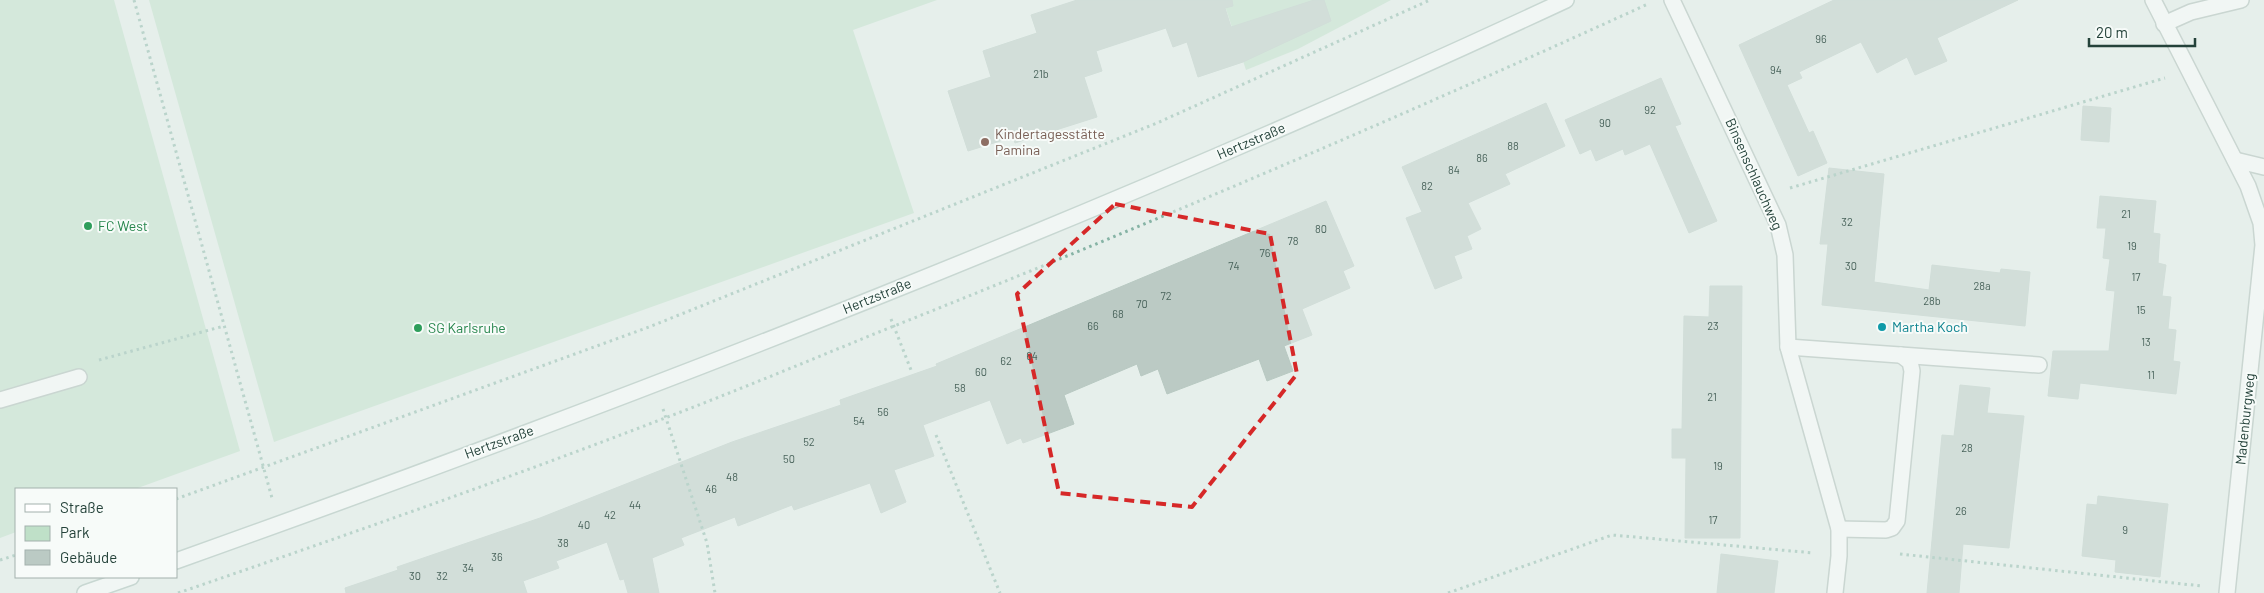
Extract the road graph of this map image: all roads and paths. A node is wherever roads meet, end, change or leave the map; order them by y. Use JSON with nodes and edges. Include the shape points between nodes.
{"nodes":[{"id":1,"x":134,"y":0,"type":"edge"},
{"id":2,"x":1430,"y":0,"type":"edge"},
{"id":3,"x":1566,"y":0,"type":"edge"},
{"id":4,"x":1672,"y":0,"type":"edge"},
{"id":5,"x":2153,"y":0,"type":"edge"},
{"id":6,"x":2241,"y":0,"type":"edge"},
{"id":7,"x":2164,"y":24,"type":"junction"},
{"id":8,"x":2188,"y":71,"type":"junction"},
{"id":9,"x":2235,"y":160,"type":"junction"},
{"id":10,"x":2264,"y":167,"type":"edge"},
{"id":11,"x":1765,"y":195,"type":"junction"},
{"id":12,"x":881,"y":296,"type":"junction"},
{"id":13,"x":224,"y":326,"type":"junction"},
{"id":14,"x":1788,"y":347,"type":"junction"},
{"id":15,"x":1901,"y":355,"type":"junction"},
{"id":16,"x":2039,"y":365,"type":"dead end"},
{"id":17,"x":911,"y":370,"type":"dead end"},
{"id":18,"x":79,"y":377,"type":"joint"},
{"id":19,"x":654,"y":385,"type":"junction"},
{"id":20,"x":0,"y":400,"type":"edge"},
{"id":21,"x":936,"y":435,"type":"dead end"},
{"id":22,"x":264,"y":468,"type":"junction"},
{"id":23,"x":178,"y":498,"type":"edge"},
{"id":24,"x":279,"y":523,"type":"junction"},
{"id":25,"x":1839,"y":529,"type":"junction"},
{"id":26,"x":1894,"y":554,"type":"dead end"},
{"id":27,"x":15,"y":555,"type":"edge"},
{"id":28,"x":1840,"y":556,"type":"junction"},
{"id":29,"x":0,"y":560,"type":"edge"},
{"id":30,"x":178,"y":560,"type":"edge"},
{"id":31,"x":128,"y":578,"type":"edge"},
{"id":32,"x":2227,"y":591,"type":"edge"},
{"id":33,"x":85,"y":593,"type":"edge"},
{"id":34,"x":715,"y":593,"type":"edge"},
{"id":35,"x":1000,"y":593,"type":"edge"},
{"id":36,"x":1448,"y":593,"type":"edge"},
{"id":37,"x":1835,"y":593,"type":"edge"}],
"edges":[{"from":1,"to":13,"type":"path"},
{"from":2,"to":22,"type":"path","via":[[1157,123],[649,327]]},
{"from":3,"to":12,"type":"main road","name":"Hertzstraße","via":[[1244,145]]},
{"from":4,"to":11,"type":"main road","name":"Binsenschlauchweg"},
{"from":5,"to":7,"type":"main road","name":"Madenburgweg"},
{"from":6,"to":7,"type":"main road","via":[[2190,12]]},
{"from":7,"to":8,"type":"main road","name":"Madenburgweg"},
{"from":8,"to":9,"type":"main road","name":"Madenburgweg"},
{"from":8,"to":11,"type":"path"},
{"from":9,"to":10,"type":"main road"},
{"from":9,"to":32,"type":"main road","name":"Madenburgweg","via":[[2257,207],[2263,245]]},
{"from":11,"to":14,"type":"main road","name":"Binsenschlauchweg","via":[[1783,243]]},
{"from":12,"to":17,"type":"path"},
{"from":12,"to":19,"type":"main road","name":"Hertzstraße"},
{"from":13,"to":18,"type":"path","via":[[88,363]]},
{"from":13,"to":22,"type":"path"},
{"from":14,"to":15,"type":"main road"},
{"from":14,"to":25,"type":"main road","name":"Binsenschlauchweg"},
{"from":15,"to":16,"type":"main road"},
{"from":15,"to":25,"type":"main road","via":[[1910,362],[1912,371],[1897,521],[1886,530]]},
{"from":18,"to":20,"type":"main road"},
{"from":19,"to":24,"type":"main road","name":"Hertzstraße"},
{"from":19,"to":34,"type":"path","via":[[708,542]]},
{"from":21,"to":35,"type":"path"},
{"from":22,"to":23,"type":"path"},
{"from":22,"to":24,"type":"path"},
{"from":24,"to":30,"type":"main road","name":"Hertzstraße"},
{"from":25,"to":28,"type":"main road","name":"Binsenschlauchweg"},
{"from":26,"to":32,"type":"path"},
{"from":27,"to":29,"type":"path"},
{"from":28,"to":36,"type":"path","via":[[1612,536]]},
{"from":28,"to":37,"type":"main road","name":"Binsenschlauchweg"},
{"from":31,"to":33,"type":"main road"}]}
